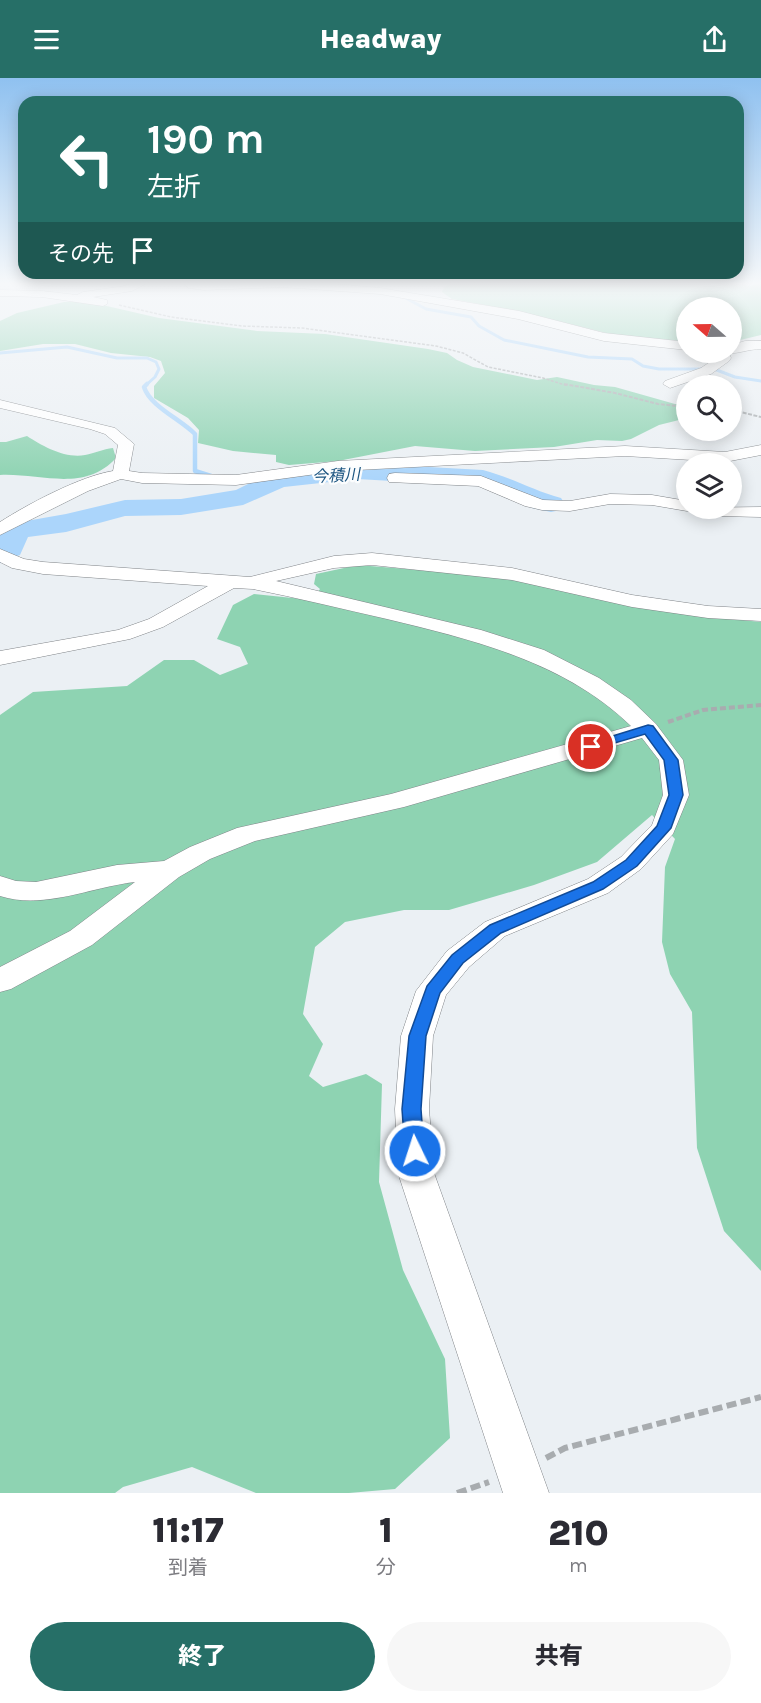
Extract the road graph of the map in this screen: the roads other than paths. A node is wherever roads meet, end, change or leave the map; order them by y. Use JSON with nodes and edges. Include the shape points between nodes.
{"nodes":[{"id":1,"x":717,"y":363,"type":"edge"},
{"id":2,"x":670,"y":384,"type":"dead end"},
{"id":3,"x":0,"y":404,"type":"edge"},
{"id":4,"x":0,"y":409,"type":"edge"},
{"id":5,"x":30,"y":411,"type":"junction"},
{"id":6,"x":761,"y":450,"type":"edge"},
{"id":7,"x":122,"y":474,"type":"junction"},
{"id":8,"x":247,"y":479,"type":"junction"},
{"id":9,"x":676,"y":504,"type":"edge"},
{"id":10,"x":742,"y":511,"type":"edge"},
{"id":11,"x":761,"y":512,"type":"edge"},
{"id":12,"x":0,"y":530,"type":"edge"},
{"id":13,"x":0,"y":555,"type":"edge"},
{"id":14,"x":231,"y":581,"type":"junction"},
{"id":15,"x":253,"y":584,"type":"junction"},
{"id":16,"x":761,"y":615,"type":"edge"},
{"id":17,"x":0,"y":658,"type":"edge"},
{"id":18,"x":648,"y":729,"type":"junction"},
{"id":19,"x":169,"y":870,"type":"junction"},
{"id":20,"x":0,"y":885,"type":"edge"},
{"id":21,"x":0,"y":981,"type":"edge"},
{"id":22,"x":522,"y":1482,"type":"edge"}],
"edges":[{"from":1,"to":2,"type":"street"},
{"from":3,"to":5,"type":"street"},
{"from":4,"to":5,"type":"street"},
{"from":5,"to":7,"type":"street","via":[[95,426],[119,438],[126,444]]},
{"from":6,"to":8,"type":"street","via":[[725,457],[625,451],[456,459],[338,466]]},
{"from":7,"to":8,"type":"street","via":[[204,481]]},
{"from":7,"to":12,"type":"street","via":[[82,487]]},
{"from":8,"to":9,"type":"street","via":[[270,486],[343,474],[470,480],[493,484],[542,505],[570,506],[610,499]]},
{"from":10,"to":11,"type":"street"},
{"from":13,"to":14,"type":"street","via":[[19,564],[43,568]]},
{"from":14,"to":15,"type":"street"},
{"from":14,"to":17,"type":"street","via":[[156,623],[123,635]]},
{"from":15,"to":16,"type":"street","via":[[266,577],[334,562],[372,560],[512,574],[632,601]]},
{"from":15,"to":18,"type":"street","via":[[474,634],[536,655],[591,683]]},
{"from":18,"to":19,"type":"street","via":[[395,801],[247,834]]},
{"from":18,"to":22,"type":"street","via":[[671,760],[676,795],[664,828],[631,863],[598,886],[495,929],[458,959],[432,991],[417,1036],[412,1109],[416,1173]]},
{"from":19,"to":20,"type":"street","via":[[132,872],[39,891],[10,891]]},
{"from":19,"to":21,"type":"street","via":[[81,938]]}]}
